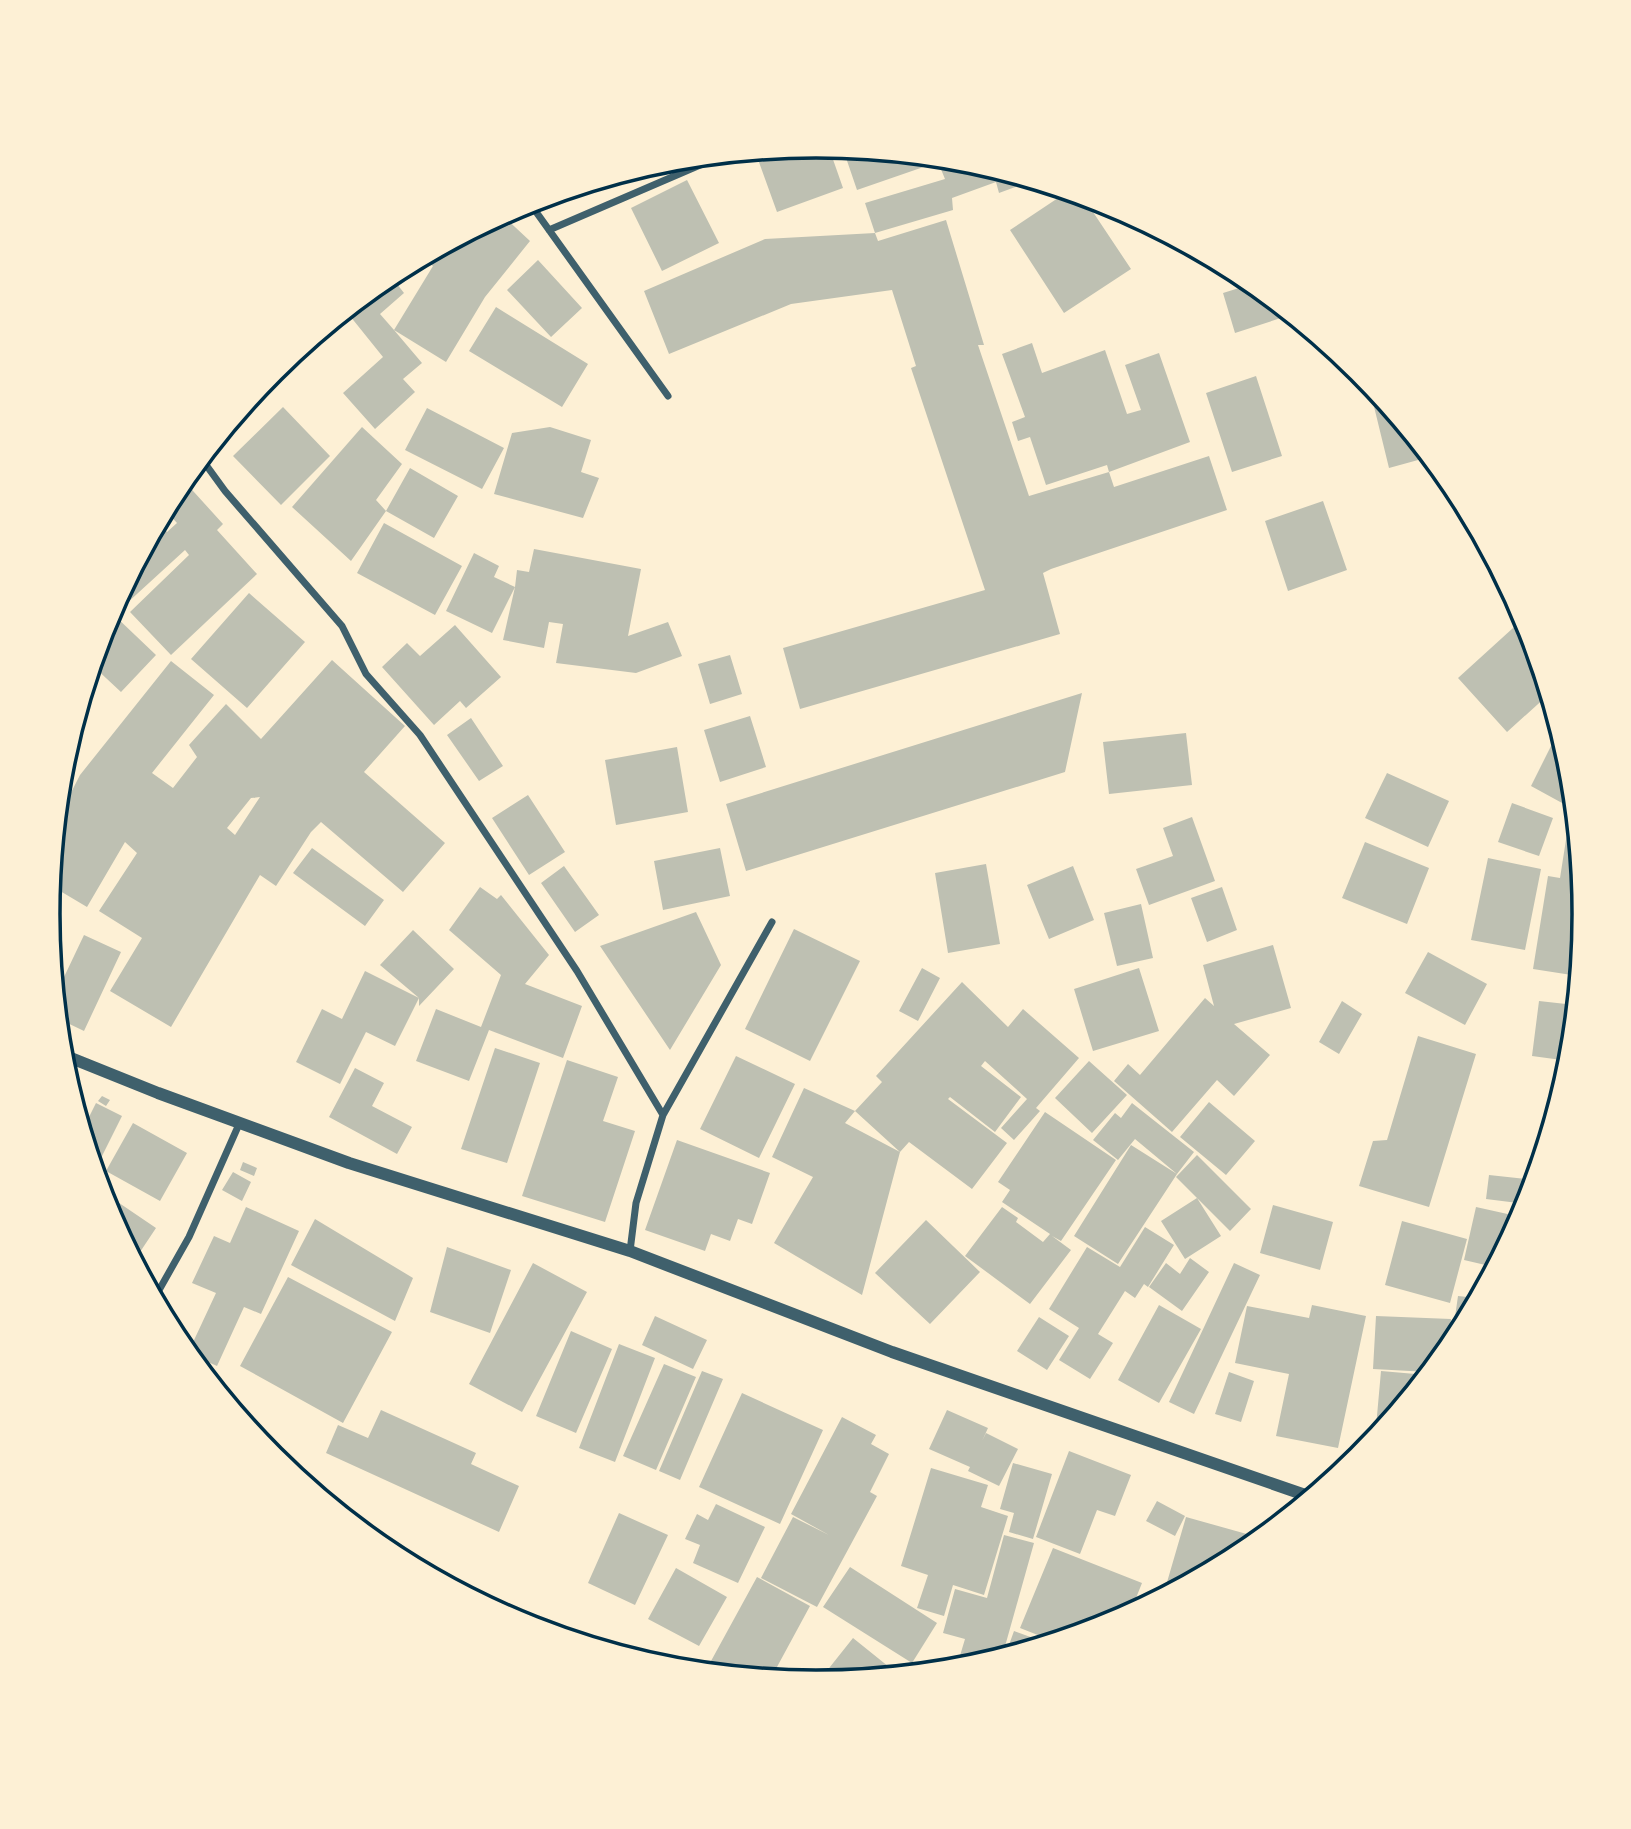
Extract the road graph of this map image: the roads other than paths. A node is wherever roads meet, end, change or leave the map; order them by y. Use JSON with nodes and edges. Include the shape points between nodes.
{"nodes":[{"id":1,"x":690,"y":169,"type":"edge"},
{"id":2,"x":536,"y":212,"type":"edge"},
{"id":3,"x":549,"y":230,"type":"junction"},
{"id":4,"x":668,"y":396,"type":"dead end"},
{"id":5,"x":207,"y":466,"type":"edge"},
{"id":6,"x":772,"y":922,"type":"dead end"},
{"id":7,"x":74,"y":1059,"type":"edge"},
{"id":8,"x":663,"y":1115,"type":"junction"},
{"id":9,"x":240,"y":1122,"type":"junction"},
{"id":10,"x":630,"y":1251,"type":"junction"},
{"id":11,"x":159,"y":1289,"type":"edge"},
{"id":12,"x":1301,"y":1494,"type":"edge"}],
"edges":[{"from":1,"to":3,"type":"street"},
{"from":2,"to":3,"type":"street"},
{"from":3,"to":4,"type":"street"},
{"from":5,"to":8,"type":"street","via":[[342,626],[366,674],[420,736],[577,971]]},
{"from":6,"to":8,"type":"street"},
{"from":7,"to":9,"type":"street"},
{"from":8,"to":10,"type":"street","via":[[636,1203]]},
{"from":9,"to":10,"type":"street","via":[[349,1163]]},
{"from":9,"to":11,"type":"street","via":[[189,1237]]},
{"from":10,"to":12,"type":"street","via":[[892,1352]]}]}
